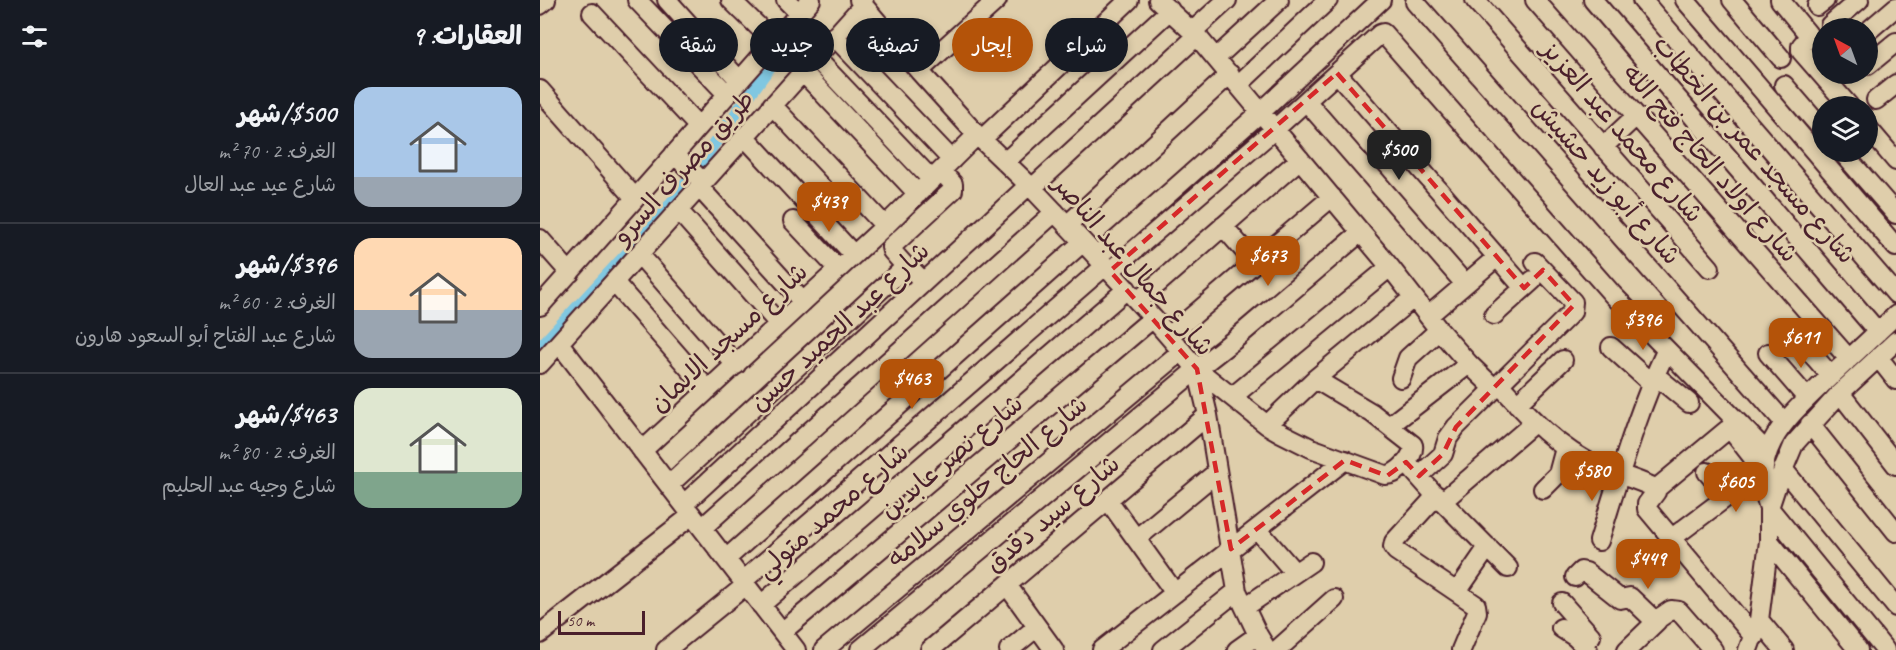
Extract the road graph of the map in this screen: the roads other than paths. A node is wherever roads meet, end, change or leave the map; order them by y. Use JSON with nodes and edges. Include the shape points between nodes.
{"nodes":[{"id":1,"x":546,"y":0,"type":"edge"},
{"id":2,"x":637,"y":0,"type":"edge"},
{"id":3,"x":666,"y":0,"type":"edge"},
{"id":4,"x":731,"y":0,"type":"edge"},
{"id":5,"x":786,"y":0,"type":"edge"},
{"id":6,"x":997,"y":0,"type":"edge"},
{"id":7,"x":1129,"y":0,"type":"edge"},
{"id":8,"x":1227,"y":0,"type":"edge"},
{"id":9,"x":1279,"y":0,"type":"edge"},
{"id":10,"x":1328,"y":0,"type":"edge"},
{"id":11,"x":1381,"y":0,"type":"edge"},
{"id":12,"x":1475,"y":0,"type":"edge"},
{"id":13,"x":1535,"y":0,"type":"edge"},
{"id":14,"x":1593,"y":0,"type":"edge"},
{"id":15,"x":1642,"y":0,"type":"edge"},
{"id":16,"x":1685,"y":0,"type":"edge"},
{"id":17,"x":1732,"y":0,"type":"edge"},
{"id":18,"x":1780,"y":0,"type":"edge"},
{"id":19,"x":1859,"y":0,"type":"edge"},
{"id":20,"x":863,"y":1,"type":"edge"},
{"id":21,"x":1415,"y":2,"type":"dead end"},
{"id":22,"x":1163,"y":3,"type":"edge"},
{"id":23,"x":540,"y":5,"type":"edge"},
{"id":24,"x":805,"y":6,"type":"edge"},
{"id":25,"x":1896,"y":7,"type":"edge"},
{"id":26,"x":592,"y":13,"type":"dead end"},
{"id":27,"x":794,"y":18,"type":"edge"},
{"id":28,"x":877,"y":18,"type":"edge"},
{"id":29,"x":1838,"y":18,"type":"edge"},
{"id":30,"x":750,"y":19,"type":"edge"},
{"id":31,"x":1878,"y":22,"type":"edge"},
{"id":32,"x":1195,"y":34,"type":"junction"},
{"id":33,"x":834,"y":36,"type":"joint"},
{"id":34,"x":1896,"y":42,"type":"edge"},
{"id":35,"x":940,"y":52,"type":"edge"},
{"id":36,"x":1878,"y":57,"type":"edge"},
{"id":37,"x":1216,"y":58,"type":"junction"},
{"id":38,"x":1781,"y":58,"type":"dead end"},
{"id":39,"x":750,"y":67,"type":"edge"},
{"id":40,"x":801,"y":72,"type":"edge"},
{"id":41,"x":803,"y":72,"type":"edge"},
{"id":42,"x":832,"y":72,"type":"edge"},
{"id":43,"x":920,"y":72,"type":"edge"},
{"id":44,"x":1337,"y":73,"type":"junction"},
{"id":45,"x":1234,"y":80,"type":"junction"},
{"id":46,"x":1896,"y":84,"type":"edge"},
{"id":47,"x":1784,"y":85,"type":"dead end"},
{"id":48,"x":733,"y":87,"type":"junction"},
{"id":49,"x":540,"y":90,"type":"edge"},
{"id":50,"x":1840,"y":96,"type":"edge"},
{"id":51,"x":1878,"y":98,"type":"edge"},
{"id":52,"x":1306,"y":101,"type":"junction"},
{"id":53,"x":771,"y":105,"type":"junction"},
{"id":54,"x":1261,"y":112,"type":"junction"},
{"id":55,"x":1636,"y":116,"type":"junction"},
{"id":56,"x":1812,"y":117,"type":"edge"},
{"id":57,"x":698,"y":126,"type":"junction"},
{"id":58,"x":1275,"y":129,"type":"junction"},
{"id":59,"x":744,"y":136,"type":"junction"},
{"id":60,"x":979,"y":137,"type":"junction"},
{"id":61,"x":1878,"y":140,"type":"edge"},
{"id":62,"x":1603,"y":147,"type":"junction"},
{"id":63,"x":674,"y":154,"type":"junction"},
{"id":64,"x":1300,"y":159,"type":"junction"},
{"id":65,"x":1896,"y":161,"type":"edge"},
{"id":66,"x":1005,"y":162,"type":"junction"},
{"id":67,"x":1851,"y":162,"type":"edge"},
{"id":68,"x":942,"y":170,"type":"junction"},
{"id":69,"x":701,"y":184,"type":"junction"},
{"id":70,"x":1030,"y":187,"type":"junction"},
{"id":71,"x":918,"y":194,"type":"junction"},
{"id":72,"x":1332,"y":197,"type":"junction"},
{"id":73,"x":635,"y":198,"type":"junction"},
{"id":74,"x":678,"y":210,"type":"junction"},
{"id":75,"x":1896,"y":214,"type":"edge"},
{"id":76,"x":1061,"y":218,"type":"junction"},
{"id":77,"x":793,"y":220,"type":"dead end"},
{"id":78,"x":885,"y":226,"type":"junction"},
{"id":79,"x":1223,"y":226,"type":"junction"},
{"id":80,"x":1361,"y":232,"type":"junction"},
{"id":81,"x":540,"y":239,"type":"edge"},
{"id":82,"x":1083,"y":242,"type":"junction"},
{"id":83,"x":1896,"y":247,"type":"edge"},
{"id":84,"x":639,"y":254,"type":"junction"},
{"id":85,"x":854,"y":255,"type":"junction"},
{"id":86,"x":1497,"y":257,"type":"junction"},
{"id":87,"x":1255,"y":263,"type":"junction"},
{"id":88,"x":1104,"y":265,"type":"junction"},
{"id":89,"x":1390,"y":267,"type":"junction"},
{"id":90,"x":907,"y":268,"type":"junction"},
{"id":91,"x":1710,"y":268,"type":"dead end"},
{"id":92,"x":838,"y":269,"type":"junction"},
{"id":93,"x":570,"y":273,"type":"junction"},
{"id":94,"x":614,"y":282,"type":"junction"},
{"id":95,"x":924,"y":282,"type":"junction"},
{"id":96,"x":1465,"y":284,"type":"junction"},
{"id":97,"x":1524,"y":288,"type":"junction"},
{"id":98,"x":1896,"y":294,"type":"edge"},
{"id":99,"x":1132,"y":295,"type":"junction"},
{"id":100,"x":1413,"y":298,"type":"junction"},
{"id":101,"x":803,"y":302,"type":"junction"},
{"id":102,"x":540,"y":306,"type":"edge"},
{"id":103,"x":1494,"y":315,"type":"dead end"},
{"id":104,"x":1896,"y":315,"type":"edge"},
{"id":105,"x":1154,"y":318,"type":"junction"},
{"id":106,"x":1433,"y":323,"type":"junction"},
{"id":107,"x":779,"y":324,"type":"junction"},
{"id":108,"x":1878,"y":332,"type":"junction"},
{"id":109,"x":1169,"y":336,"type":"junction"},
{"id":110,"x":1798,"y":338,"type":"dead end"},
{"id":111,"x":1896,"y":340,"type":"edge"},
{"id":112,"x":559,"y":343,"type":"junction"},
{"id":113,"x":1611,"y":347,"type":"dead end"},
{"id":114,"x":1182,"y":351,"type":"junction"},
{"id":115,"x":1666,"y":351,"type":"junction"},
{"id":116,"x":1768,"y":353,"type":"dead end"},
{"id":117,"x":1878,"y":357,"type":"junction"},
{"id":118,"x":1849,"y":359,"type":"junction"},
{"id":119,"x":1563,"y":360,"type":"dead end"},
{"id":120,"x":540,"y":364,"type":"edge"},
{"id":121,"x":736,"y":364,"type":"junction"},
{"id":122,"x":1469,"y":364,"type":"junction"},
{"id":123,"x":1197,"y":369,"type":"junction"},
{"id":124,"x":1831,"y":376,"type":"junction"},
{"id":125,"x":1401,"y":378,"type":"dead end"},
{"id":126,"x":1315,"y":379,"type":"junction"},
{"id":127,"x":1653,"y":379,"type":"junction"},
{"id":128,"x":1896,"y":380,"type":"edge"},
{"id":129,"x":1497,"y":387,"type":"junction"},
{"id":130,"x":708,"y":390,"type":"junction"},
{"id":131,"x":1840,"y":393,"type":"junction"},
{"id":132,"x":1232,"y":397,"type":"junction"},
{"id":133,"x":1807,"y":398,"type":"junction"},
{"id":134,"x":1689,"y":403,"type":"dead end"},
{"id":135,"x":1517,"y":404,"type":"junction"},
{"id":136,"x":1208,"y":415,"type":"junction"},
{"id":137,"x":1534,"y":422,"type":"junction"},
{"id":138,"x":1784,"y":422,"type":"junction"},
{"id":139,"x":1810,"y":424,"type":"junction"},
{"id":140,"x":1267,"y":425,"type":"junction"},
{"id":141,"x":1389,"y":426,"type":"junction"},
{"id":142,"x":1565,"y":448,"type":"junction"},
{"id":143,"x":642,"y":451,"type":"junction"},
{"id":144,"x":1762,"y":458,"type":"junction"},
{"id":145,"x":1346,"y":460,"type":"junction"},
{"id":146,"x":1406,"y":462,"type":"junction"},
{"id":147,"x":1896,"y":465,"type":"edge"},
{"id":148,"x":1783,"y":469,"type":"junction"},
{"id":149,"x":1217,"y":472,"type":"junction"},
{"id":150,"x":1707,"y":472,"type":"dead end"},
{"id":151,"x":1620,"y":474,"type":"junction"},
{"id":152,"x":1419,"y":476,"type":"junction"},
{"id":153,"x":669,"y":485,"type":"junction"},
{"id":154,"x":1543,"y":489,"type":"dead end"},
{"id":155,"x":1656,"y":489,"type":"junction"},
{"id":156,"x":1728,"y":496,"type":"junction"},
{"id":157,"x":1440,"y":497,"type":"junction"},
{"id":158,"x":1108,"y":500,"type":"junction"},
{"id":159,"x":1769,"y":508,"type":"junction"},
{"id":160,"x":692,"y":516,"type":"junction"},
{"id":161,"x":1257,"y":529,"type":"junction"},
{"id":162,"x":1896,"y":532,"type":"edge"},
{"id":163,"x":1672,"y":538,"type":"junction"},
{"id":164,"x":1136,"y":539,"type":"junction"},
{"id":165,"x":1599,"y":541,"type":"dead end"},
{"id":166,"x":1769,"y":541,"type":"junction"},
{"id":167,"x":1488,"y":547,"type":"junction"},
{"id":168,"x":1231,"y":549,"type":"junction"},
{"id":169,"x":726,"y":559,"type":"junction"},
{"id":170,"x":1311,"y":562,"type":"dead end"},
{"id":171,"x":1508,"y":568,"type":"dead end"},
{"id":172,"x":1295,"y":573,"type":"junction"},
{"id":173,"x":1575,"y":577,"type":"dead end"},
{"id":174,"x":744,"y":583,"type":"junction"},
{"id":175,"x":1007,"y":585,"type":"junction"},
{"id":176,"x":1457,"y":592,"type":"junction"},
{"id":177,"x":1175,"y":593,"type":"junction"},
{"id":178,"x":1241,"y":599,"type":"junction"},
{"id":179,"x":1334,"y":599,"type":"dead end"},
{"id":180,"x":1562,"y":603,"type":"dead end"},
{"id":181,"x":761,"y":605,"type":"junction"},
{"id":182,"x":1896,"y":608,"type":"edge"},
{"id":183,"x":1657,"y":621,"type":"junction"},
{"id":184,"x":1037,"y":627,"type":"junction"},
{"id":185,"x":1561,"y":628,"type":"dead end"},
{"id":186,"x":782,"y":632,"type":"junction"},
{"id":187,"x":540,"y":634,"type":"edge"},
{"id":188,"x":1754,"y":635,"type":"edge"},
{"id":189,"x":1591,"y":638,"type":"edge"},
{"id":190,"x":1262,"y":642,"type":"edge"},
{"id":191,"x":666,"y":650,"type":"edge"},
{"id":192,"x":796,"y":650,"type":"edge"},
{"id":193,"x":824,"y":650,"type":"edge"},
{"id":194,"x":860,"y":650,"type":"edge"},
{"id":195,"x":930,"y":650,"type":"edge"},
{"id":196,"x":1009,"y":650,"type":"edge"},
{"id":197,"x":1054,"y":650,"type":"edge"},
{"id":198,"x":1102,"y":650,"type":"edge"},
{"id":199,"x":1163,"y":650,"type":"edge"},
{"id":200,"x":1237,"y":650,"type":"edge"},
{"id":201,"x":1277,"y":650,"type":"edge"},
{"id":202,"x":1461,"y":650,"type":"edge"},
{"id":203,"x":1627,"y":650,"type":"edge"},
{"id":204,"x":1713,"y":650,"type":"edge"},
{"id":205,"x":1784,"y":650,"type":"edge"},
{"id":206,"x":1858,"y":650,"type":"edge"},
{"id":207,"x":1885,"y":650,"type":"edge"}],
"edges":[{"from":1,"to":23,"type":"street"},
{"from":2,"to":48,"type":"street"},
{"from":3,"to":48,"type":"street"},
{"from":4,"to":30,"type":"street"},
{"from":5,"to":24,"type":"street"},
{"from":6,"to":35,"type":"street"},
{"from":7,"to":60,"type":"street","name":"شارع مسجد الايمان"},
{"from":8,"to":32,"type":"street","name":"شارع عبد الحميد حسن"},
{"from":9,"to":37,"type":"street"},
{"from":10,"to":45,"type":"street"},
{"from":11,"to":54,"type":"street"},
{"from":12,"to":62,"type":"street","name":"شارع محمد عبد العزيز"},
{"from":13,"to":55,"type":"street","name":"شارع اولاد الحاج فتح الله"},
{"from":14,"to":108,"type":"street","name":"شارع مسجد عمر بن الخطاب"},
{"from":15,"to":98,"type":"street"},
{"from":16,"to":83,"type":"street"},
{"from":17,"to":38,"type":"street"},
{"from":18,"to":50,"type":"street","via":[[1808,34],[1801,51]]},
{"from":19,"to":29,"type":"street"},
{"from":20,"to":28,"type":"street","name":"شارع جمال عبد الناصر"},
{"from":20,"to":33,"type":"street","name":"طريق مصرف السرو"},
{"from":21,"to":138,"type":"street","name":"شارع أبو زيد حشيش"},
{"from":22,"to":32,"type":"street"},
{"from":22,"to":66,"type":"street"},
{"from":24,"to":27,"type":"street","name":"طريق مصرف السرو"},
{"from":25,"to":31,"type":"street"},
{"from":26,"to":57,"type":"street"},
{"from":32,"to":37,"type":"street"},
{"from":32,"to":70,"type":"street","name":"شارع عبد الحميد حسن"},
{"from":33,"to":68,"type":"street"},
{"from":34,"to":36,"type":"street"},
{"from":37,"to":45,"type":"street"},
{"from":39,"to":48,"type":"street","name":"طريق مصرف السرو"},
{"from":40,"to":53,"type":"street","name":"طريق مصرف السرو"},
{"from":41,"to":71,"type":"street"},
{"from":42,"to":68,"type":"street"},
{"from":43,"to":60,"type":"street","name":"شارع جمال عبد الناصر"},
{"from":44,"to":52,"type":"street"},
{"from":44,"to":86,"type":"street"},
{"from":44,"to":115,"type":"street","via":[[1384,34]]},
{"from":45,"to":54,"type":"street"},
{"from":45,"to":76,"type":"street"},
{"from":46,"to":51,"type":"street"},
{"from":47,"to":56,"type":"street"},
{"from":48,"to":57,"type":"street","name":"طريق مصرف السرو"},
{"from":49,"to":73,"type":"street"},
{"from":52,"to":58,"type":"street"},
{"from":52,"to":96,"type":"street"},
{"from":53,"to":59,"type":"street","name":"طريق مصرف السرو"},
{"from":53,"to":78,"type":"street"},
{"from":54,"to":58,"type":"street"},
{"from":54,"to":88,"type":"street"},
{"from":55,"to":62,"type":"street"},
{"from":55,"to":118,"type":"street","name":"شارع اولاد الحاج فتح الله"},
{"from":57,"to":63,"type":"street","name":"طريق مصرف السرو"},
{"from":58,"to":64,"type":"street"},
{"from":58,"to":88,"type":"street"},
{"from":59,"to":69,"type":"street","name":"طريق مصرف السرو"},
{"from":59,"to":85,"type":"street"},
{"from":60,"to":66,"type":"street","name":"شارع جمال عبد الناصر"},
{"from":60,"to":68,"type":"street","name":"شارع مسجد الايمان"},
{"from":61,"to":65,"type":"street"},
{"from":62,"to":91,"type":"street","name":"شارع محمد عبد العزيز"},
{"from":63,"to":69,"type":"street"},
{"from":63,"to":73,"type":"street","name":"طريق مصرف السرو"},
{"from":64,"to":72,"type":"street"},
{"from":64,"to":79,"type":"street","name":"شارع محمد متولي"},
{"from":66,"to":70,"type":"street","name":"شارع جمال عبد الناصر"},
{"from":67,"to":75,"type":"street"},
{"from":68,"to":71,"type":"street","name":"شارع مسجد الايمان"},
{"from":68,"to":90,"type":"street","via":[[953,190],[891,247]]},
{"from":69,"to":74,"type":"street","name":"طريق مصرف السرو"},
{"from":69,"to":101,"type":"street"},
{"from":70,"to":76,"type":"street","name":"شارع جمال عبد الناصر"},
{"from":70,"to":95,"type":"street","name":"شارع عبد الحميد حسن"},
{"from":71,"to":78,"type":"street","name":"شارع مسجد الايمان"},
{"from":72,"to":80,"type":"street"},
{"from":72,"to":87,"type":"street"},
{"from":73,"to":93,"type":"street","name":"طريق مصرف السرو"},
{"from":74,"to":84,"type":"street","name":"طريق مصرف السرو"},
{"from":74,"to":107,"type":"street"},
{"from":76,"to":82,"type":"street","name":"شارع جمال عبد الناصر"},
{"from":76,"to":160,"type":"street"},
{"from":77,"to":92,"type":"street"},
{"from":78,"to":85,"type":"street","name":"شارع مسجد الايمان"},
{"from":79,"to":87,"type":"street"},
{"from":79,"to":99,"type":"street","name":"شارع محمد متولي"},
{"from":80,"to":89,"type":"street"},
{"from":80,"to":123,"type":"street"},
{"from":81,"to":93,"type":"street"},
{"from":82,"to":88,"type":"street","name":"شارع جمال عبد الناصر"},
{"from":82,"to":169,"type":"street"},
{"from":84,"to":94,"type":"street","name":"طريق مصرف السرو"},
{"from":84,"to":121,"type":"street"},
{"from":85,"to":92,"type":"street","name":"شارع مسجد الايمان"},
{"from":86,"to":96,"type":"street"},
{"from":86,"to":97,"type":"street"},
{"from":87,"to":109,"type":"street"},
{"from":88,"to":99,"type":"street","name":"شارع جمال عبد الناصر"},
{"from":88,"to":174,"type":"street"},
{"from":89,"to":100,"type":"street"},
{"from":89,"to":132,"type":"street"},
{"from":90,"to":95,"type":"street"},
{"from":90,"to":153,"type":"street"},
{"from":92,"to":101,"type":"street","name":"شارع مسجد الايمان"},
{"from":93,"to":102,"type":"street","name":"طريق مصرف السرو"},
{"from":94,"to":112,"type":"street","name":"طريق مصرف السرو"},
{"from":94,"to":130,"type":"street"},
{"from":95,"to":160,"type":"street","name":"شارع عبد الحميد حسن"},
{"from":96,"to":106,"type":"street"},
{"from":97,"to":103,"type":"street"},
{"from":97,"to":129,"type":"street","via":[[1539,266],[1573,302],[1574,309]]},
{"from":99,"to":105,"type":"street","name":"شارع جمال عبد الناصر"},
{"from":99,"to":181,"type":"street","name":"شارع محمد متولي"},
{"from":100,"to":106,"type":"street"},
{"from":100,"to":126,"type":"street"},
{"from":101,"to":107,"type":"street","name":"شارع مسجد الايمان"},
{"from":104,"to":108,"type":"street"},
{"from":105,"to":109,"type":"street","name":"شارع جمال عبد الناصر"},
{"from":105,"to":186,"type":"street","name":"شارع نصر عابدين"},
{"from":106,"to":122,"type":"street"},
{"from":106,"to":125,"type":"street","via":[[1408,358]]},
{"from":107,"to":121,"type":"street","name":"شارع مسجد الايمان"},
{"from":108,"to":118,"type":"street"},
{"from":109,"to":114,"type":"street","name":"شارع جمال عبد الناصر"},
{"from":110,"to":124,"type":"street"},
{"from":111,"to":117,"type":"street"},
{"from":112,"to":120,"type":"street","name":"طريق مصرف السرو"},
{"from":112,"to":143,"type":"street"},
{"from":113,"to":127,"type":"street"},
{"from":114,"to":123,"type":"street","name":"شارع جمال عبد الناصر"},
{"from":114,"to":193,"type":"street","name":"شارع الحاج حلوي سلامه"},
{"from":115,"to":127,"type":"street"},
{"from":115,"to":144,"type":"street"},
{"from":116,"to":133,"type":"street"},
{"from":117,"to":128,"type":"street"},
{"from":117,"to":131,"type":"street"},
{"from":118,"to":124,"type":"street"},
{"from":119,"to":135,"type":"street"},
{"from":121,"to":130,"type":"street","name":"شارع مسجد الايمان"},
{"from":122,"to":129,"type":"street"},
{"from":122,"to":141,"type":"street"},
{"from":123,"to":132,"type":"street"},
{"from":123,"to":136,"type":"street","name":"شارع جمال عبد الناصر"},
{"from":123,"to":194,"type":"street"},
{"from":124,"to":133,"type":"street"},
{"from":126,"to":140,"type":"street"},
{"from":126,"to":141,"type":"street"},
{"from":127,"to":134,"type":"street"},
{"from":127,"to":151,"type":"street"},
{"from":129,"to":135,"type":"street"},
{"from":129,"to":152,"type":"street","via":[[1451,432],[1443,454]]},
{"from":130,"to":143,"type":"street","name":"شارع مسجد الايمان"},
{"from":131,"to":139,"type":"street"},
{"from":131,"to":147,"type":"street"},
{"from":132,"to":140,"type":"street"},
{"from":133,"to":138,"type":"street"},
{"from":135,"to":137,"type":"street"},
{"from":136,"to":149,"type":"street","name":"شارع جمال عبد الناصر"},
{"from":136,"to":158,"type":"street","name":"شارع سيد دقدق"},
{"from":137,"to":142,"type":"street"},
{"from":137,"to":157,"type":"street"},
{"from":138,"to":144,"type":"street"},
{"from":139,"to":148,"type":"street","via":[[1794,444]]},
{"from":139,"to":162,"type":"street"},
{"from":140,"to":145,"type":"street"},
{"from":141,"to":146,"type":"street","via":[[1413,445],[1414,451]]},
{"from":142,"to":151,"type":"street"},
{"from":142,"to":154,"type":"street","via":[[1558,474]]},
{"from":143,"to":153,"type":"street"},
{"from":144,"to":155,"type":"street","via":[[1727,430]]},
{"from":144,"to":156,"type":"street"},
{"from":144,"to":159,"type":"street","via":[[1762,480]]},
{"from":145,"to":146,"type":"street","via":[[1388,476]]},
{"from":145,"to":161,"type":"street"},
{"from":146,"to":152,"type":"street"},
{"from":148,"to":159,"type":"street"},
{"from":148,"to":182,"type":"street"},
{"from":149,"to":164,"type":"street"},
{"from":149,"to":168,"type":"street","name":"شارع جمال عبد الناصر"},
{"from":150,"to":156,"type":"street"},
{"from":151,"to":155,"type":"street"},
{"from":151,"to":165,"type":"street"},
{"from":152,"to":157,"type":"street"},
{"from":153,"to":160,"type":"street"},
{"from":155,"to":163,"type":"street","via":[[1647,507]]},
{"from":156,"to":163,"type":"street"},
{"from":157,"to":167,"type":"street"},
{"from":157,"to":176,"type":"street","via":[[1393,547]]},
{"from":158,"to":164,"type":"street"},
{"from":158,"to":175,"type":"street","name":"شارع سيد دقدق"},
{"from":159,"to":166,"type":"street"},
{"from":159,"to":207,"type":"street"},
{"from":160,"to":169,"type":"street"},
{"from":160,"to":187,"type":"street"},
{"from":161,"to":168,"type":"street"},
{"from":161,"to":172,"type":"street"},
{"from":163,"to":188,"type":"street"},
{"from":164,"to":177,"type":"street"},
{"from":166,"to":188,"type":"street"},
{"from":166,"to":206,"type":"street"},
{"from":167,"to":171,"type":"street"},
{"from":167,"to":176,"type":"street"},
{"from":168,"to":177,"type":"street"},
{"from":168,"to":178,"type":"street","name":"شارع جمال عبد الناصر"},
{"from":169,"to":174,"type":"street"},
{"from":170,"to":172,"type":"street"},
{"from":172,"to":178,"type":"street"},
{"from":173,"to":183,"type":"street","via":[[1586,572],[1620,599],[1630,597]]},
{"from":174,"to":181,"type":"street"},
{"from":174,"to":191,"type":"street"},
{"from":175,"to":184,"type":"street"},
{"from":175,"to":195,"type":"street","name":"شارع سيد دقدق"},
{"from":176,"to":202,"type":"street","via":[[1478,610]]},
{"from":177,"to":198,"type":"street"},
{"from":178,"to":190,"type":"street","name":"شارع جمال عبد الناصر"},
{"from":178,"to":199,"type":"street"},
{"from":179,"to":201,"type":"street"},
{"from":180,"to":189,"type":"street"},
{"from":181,"to":186,"type":"street"},
{"from":183,"to":203,"type":"street"},
{"from":183,"to":204,"type":"street","via":[[1671,610],[1679,611]]},
{"from":184,"to":196,"type":"street"},
{"from":184,"to":197,"type":"street"},
{"from":185,"to":189,"type":"street"},
{"from":186,"to":192,"type":"street"},
{"from":188,"to":205,"type":"street"},
{"from":190,"to":200,"type":"street"}]}
